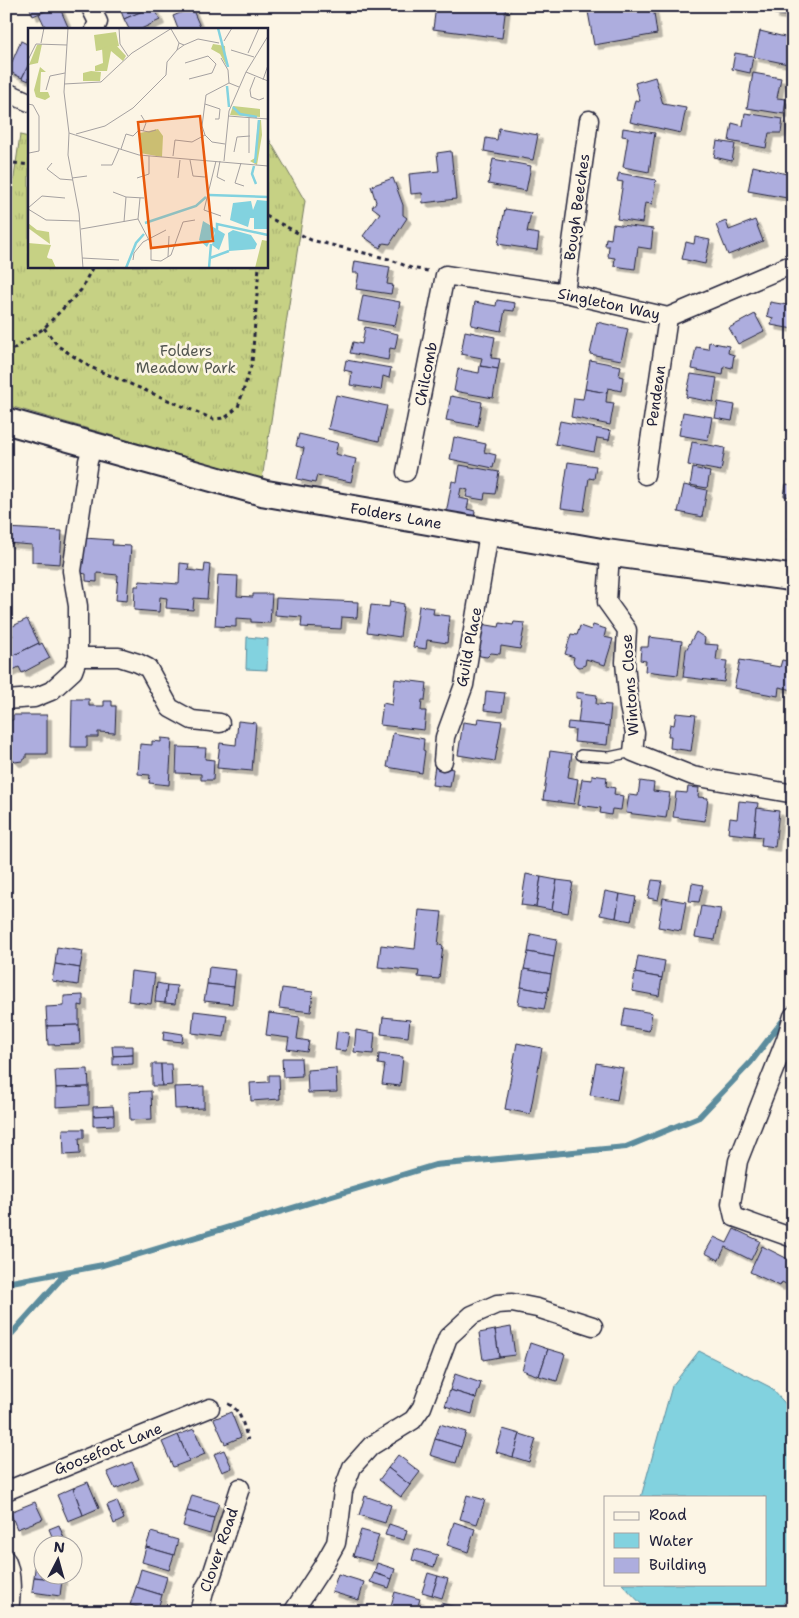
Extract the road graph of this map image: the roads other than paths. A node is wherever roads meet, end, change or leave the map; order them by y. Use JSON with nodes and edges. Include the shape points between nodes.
{"nodes":[{"id":1,"x":90,"y":6,"type":"edge"},
{"id":2,"x":97,"y":28,"type":"edge"},
{"id":3,"x":6,"y":94,"type":"edge"},
{"id":4,"x":28,"y":102,"type":"edge"},
{"id":5,"x":589,"y":120,"type":"dead end"},
{"id":6,"x":793,"y":264,"type":"edge"},
{"id":7,"x":446,"y":275,"type":"joint"},
{"id":8,"x":565,"y":294,"type":"junction"},
{"id":9,"x":668,"y":317,"type":"junction"},
{"id":10,"x":6,"y":421,"type":"edge"},
{"id":11,"x":93,"y":445,"type":"junction"},
{"id":12,"x":406,"y":472,"type":"dead end"},
{"id":13,"x":644,"y":475,"type":"dead end"},
{"id":14,"x":490,"y":532,"type":"junction"},
{"id":15,"x":610,"y":553,"type":"junction"},
{"id":16,"x":793,"y":578,"type":"edge"},
{"id":17,"x":78,"y":657,"type":"junction"},
{"id":18,"x":6,"y":700,"type":"edge"},
{"id":19,"x":220,"y":723,"type":"dead end"},
{"id":20,"x":633,"y":752,"type":"junction"},
{"id":21,"x":581,"y":755,"type":"dead end"},
{"id":22,"x":443,"y":761,"type":"dead end"},
{"id":23,"x":789,"y":793,"type":"dead end"},
{"id":24,"x":791,"y":1020,"type":"edge"},
{"id":25,"x":793,"y":1238,"type":"edge"},
{"id":26,"x":593,"y":1326,"type":"dead end"},
{"id":27,"x":210,"y":1408,"type":"road end"},
{"id":28,"x":240,"y":1488,"type":"dead end"},
{"id":29,"x":6,"y":1491,"type":"edge"},
{"id":30,"x":6,"y":1560,"type":"edge"},
{"id":31,"x":9,"y":1612,"type":"edge"},
{"id":32,"x":199,"y":1612,"type":"edge"},
{"id":33,"x":293,"y":1612,"type":"edge"}],
"edges":[{"from":1,"to":2,"type":"street","via":[[98,22]]},
{"from":3,"to":4,"type":"street"},
{"from":5,"to":8,"type":"street","name":"Bough Beeches"},
{"from":6,"to":9,"type":"street","name":"Singleton Way"},
{"from":7,"to":8,"type":"street","name":"Singleton Way"},
{"from":7,"to":12,"type":"street","name":"Chilcomb"},
{"from":8,"to":9,"type":"street","name":"Singleton Way"},
{"from":9,"to":13,"type":"street","name":"Pendean"},
{"from":10,"to":11,"type":"main road","name":"Folders Lane"},
{"from":11,"to":14,"type":"main road","name":"Folders Lane","via":[[264,493]]},
{"from":11,"to":17,"type":"street","via":[[72,571],[78,606]]},
{"from":14,"to":15,"type":"main road","name":"Folders Lane"},
{"from":14,"to":22,"type":"street","name":"Guild Place","via":[[464,685],[445,736]]},
{"from":15,"to":16,"type":"main road","name":"Folders Lane"},
{"from":15,"to":20,"type":"street","name":"Wintons Close","via":[[607,602],[627,630],[625,662],[635,733]]},
{"from":17,"to":18,"type":"street","via":[[73,671],[51,691],[34,698]]},
{"from":17,"to":19,"type":"street","via":[[119,657],[138,663],[148,668],[170,708],[192,720]]},
{"from":20,"to":21,"type":"lane","via":[[610,757]]},
{"from":20,"to":23,"type":"street","name":"Wintons Close","via":[[693,776]]},
{"from":24,"to":25,"type":"street","via":[[738,1161],[730,1204],[734,1217]]},
{"from":26,"to":33,"type":"street","via":[[537,1308],[497,1304],[472,1315],[448,1337],[422,1407],[413,1420],[371,1446],[352,1467],[343,1491],[336,1543]]},
{"from":27,"to":29,"type":"street","name":"Goosefoot Lane"},
{"from":28,"to":32,"type":"street","name":"Clover Road"},
{"from":30,"to":31,"type":"street","via":[[11,1594]]}]}
